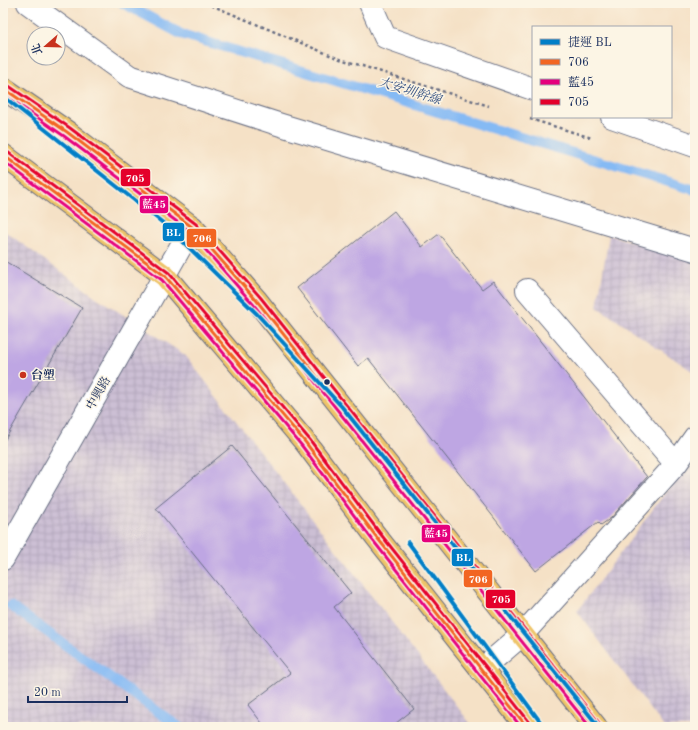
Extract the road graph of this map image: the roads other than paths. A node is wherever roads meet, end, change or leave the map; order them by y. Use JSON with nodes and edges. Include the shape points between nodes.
{"nodes":[{"id":1,"x":28,"y":3,"type":"edge"},
{"id":2,"x":370,"y":3,"type":"edge"},
{"id":3,"x":3,"y":88,"type":"edge"},
{"id":4,"x":532,"y":89,"type":"edge"},
{"id":5,"x":615,"y":118,"type":"edge"},
{"id":6,"x":695,"y":146,"type":"edge"},
{"id":7,"x":3,"y":155,"type":"edge"},
{"id":8,"x":192,"y":227,"type":"junction"},
{"id":9,"x":695,"y":250,"type":"edge"},
{"id":10,"x":165,"y":276,"type":"junction"},
{"id":11,"x":527,"y":290,"type":"dead end"},
{"id":12,"x":695,"y":437,"type":"edge"},
{"id":13,"x":676,"y":464,"type":"junction"},
{"id":14,"x":3,"y":559,"type":"edge"},
{"id":15,"x":522,"y":634,"type":"junction"},
{"id":16,"x":481,"y":670,"type":"junction"},
{"id":17,"x":527,"y":727,"type":"edge"},
{"id":18,"x":596,"y":727,"type":"edge"}],
"edges":[{"from":1,"to":9,"type":"street","via":[[129,76],[281,126]]},
{"from":2,"to":4,"type":"street","via":[[386,37]]},
{"from":3,"to":8,"type":"main road","via":[[67,132]]},
{"from":5,"to":6,"type":"street"},
{"from":7,"to":10,"type":"main road"},
{"from":8,"to":10,"type":"street","name":"中興路"},
{"from":8,"to":15,"type":"main road","via":[[257,301]]},
{"from":10,"to":14,"type":"street","name":"中興路"},
{"from":10,"to":16,"type":"main road","via":[[306,442]]},
{"from":11,"to":13,"type":"street"},
{"from":12,"to":13,"type":"street"},
{"from":13,"to":15,"type":"street"},
{"from":15,"to":16,"type":"street"},
{"from":15,"to":18,"type":"main road"},
{"from":16,"to":17,"type":"main road"}]}
